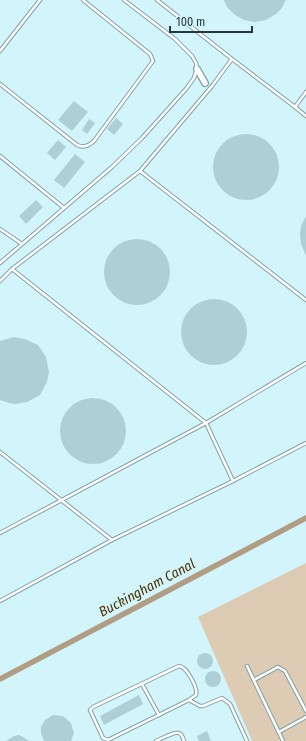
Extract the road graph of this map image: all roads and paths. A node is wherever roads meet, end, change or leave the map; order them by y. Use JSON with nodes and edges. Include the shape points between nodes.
{"nodes":[{"id":1,"x":40,"y":0,"type":"edge"},
{"id":2,"x":83,"y":0,"type":"edge"},
{"id":3,"x":124,"y":0,"type":"edge"},
{"id":4,"x":157,"y":0,"type":"edge"},
{"id":5,"x":0,"y":51,"type":"edge"},
{"id":6,"x":232,"y":59,"type":"junction"},
{"id":7,"x":197,"y":69,"type":"junction"},
{"id":8,"x":205,"y":82,"type":"dead end"},
{"id":9,"x":0,"y":84,"type":"edge"},
{"id":10,"x":306,"y":92,"type":"edge"},
{"id":11,"x":295,"y":107,"type":"junction"},
{"id":12,"x":306,"y":116,"type":"edge"},
{"id":13,"x":0,"y":156,"type":"edge"},
{"id":14,"x":140,"y":171,"type":"junction"},
{"id":15,"x":64,"y":208,"type":"junction"},
{"id":16,"x":0,"y":229,"type":"edge"},
{"id":17,"x":22,"y":244,"type":"junction"},
{"id":18,"x":0,"y":263,"type":"edge"},
{"id":19,"x":12,"y":269,"type":"junction"},
{"id":20,"x":0,"y":281,"type":"edge"},
{"id":21,"x":306,"y":300,"type":"edge"},
{"id":22,"x":306,"y":363,"type":"edge"},
{"id":23,"x":206,"y":423,"type":"junction"},
{"id":24,"x":306,"y":443,"type":"edge"},
{"id":25,"x":0,"y":452,"type":"edge"},
{"id":26,"x":234,"y":482,"type":"junction"},
{"id":27,"x":62,"y":500,"type":"junction"},
{"id":28,"x":0,"y":533,"type":"edge"},
{"id":29,"x":112,"y":540,"type":"junction"},
{"id":30,"x":0,"y":601,"type":"edge"},
{"id":31,"x":247,"y":666,"type":"dead end"},
{"id":32,"x":254,"y":680,"type":"junction"},
{"id":33,"x":142,"y":684,"type":"junction"},
{"id":34,"x":190,"y":700,"type":"junction"},
{"id":35,"x":306,"y":711,"type":"edge"},
{"id":36,"x":159,"y":715,"type":"junction"},
{"id":37,"x":306,"y":717,"type":"edge"},
{"id":38,"x":279,"y":732,"type":"junction"},
{"id":39,"x":156,"y":741,"type":"edge"},
{"id":40,"x":184,"y":741,"type":"edge"},
{"id":41,"x":247,"y":741,"type":"edge"},
{"id":42,"x":283,"y":741,"type":"edge"}],
"edges":[{"from":1,"to":5,"type":"lane"},
{"from":2,"to":9,"type":"lane","via":[[150,54],[153,60],[94,141],[86,147],[76,145]]},
{"from":3,"to":7,"type":"lane","via":[[175,39],[192,56]]},
{"from":4,"to":6,"type":"lane"},
{"from":6,"to":11,"type":"lane"},
{"from":6,"to":14,"type":"lane"},
{"from":7,"to":8,"type":"street"},
{"from":7,"to":15,"type":"lane","via":[[186,89],[130,150]]},
{"from":10,"to":11,"type":"lane"},
{"from":11,"to":12,"type":"lane"},
{"from":13,"to":15,"type":"lane"},
{"from":14,"to":19,"type":"lane"},
{"from":14,"to":21,"type":"lane"},
{"from":15,"to":17,"type":"lane"},
{"from":16,"to":17,"type":"lane"},
{"from":17,"to":18,"type":"lane"},
{"from":19,"to":20,"type":"lane"},
{"from":19,"to":23,"type":"lane"},
{"from":22,"to":23,"type":"lane"},
{"from":23,"to":26,"type":"lane"},
{"from":23,"to":27,"type":"lane"},
{"from":24,"to":26,"type":"lane"},
{"from":25,"to":27,"type":"lane"},
{"from":26,"to":29,"type":"lane"},
{"from":27,"to":28,"type":"lane"},
{"from":27,"to":29,"type":"lane"},
{"from":29,"to":30,"type":"lane"},
{"from":31,"to":32,"type":"lane"},
{"from":32,"to":35,"type":"lane","via":[[282,668]]},
{"from":32,"to":38,"type":"lane"},
{"from":33,"to":34,"type":"lane","via":[[179,666],[182,667],[187,670],[196,690],[196,695]]},
{"from":33,"to":36,"type":"lane"},
{"from":33,"to":36,"type":"lane","via":[[91,708],[90,712],[103,738],[112,739]]},
{"from":34,"to":36,"type":"lane"},
{"from":34,"to":41,"type":"lane","via":[[200,706],[218,698],[226,700]]},
{"from":37,"to":38,"type":"lane"},
{"from":38,"to":42,"type":"lane"},
{"from":39,"to":40,"type":"lane","via":[[175,733],[181,734]]}]}
